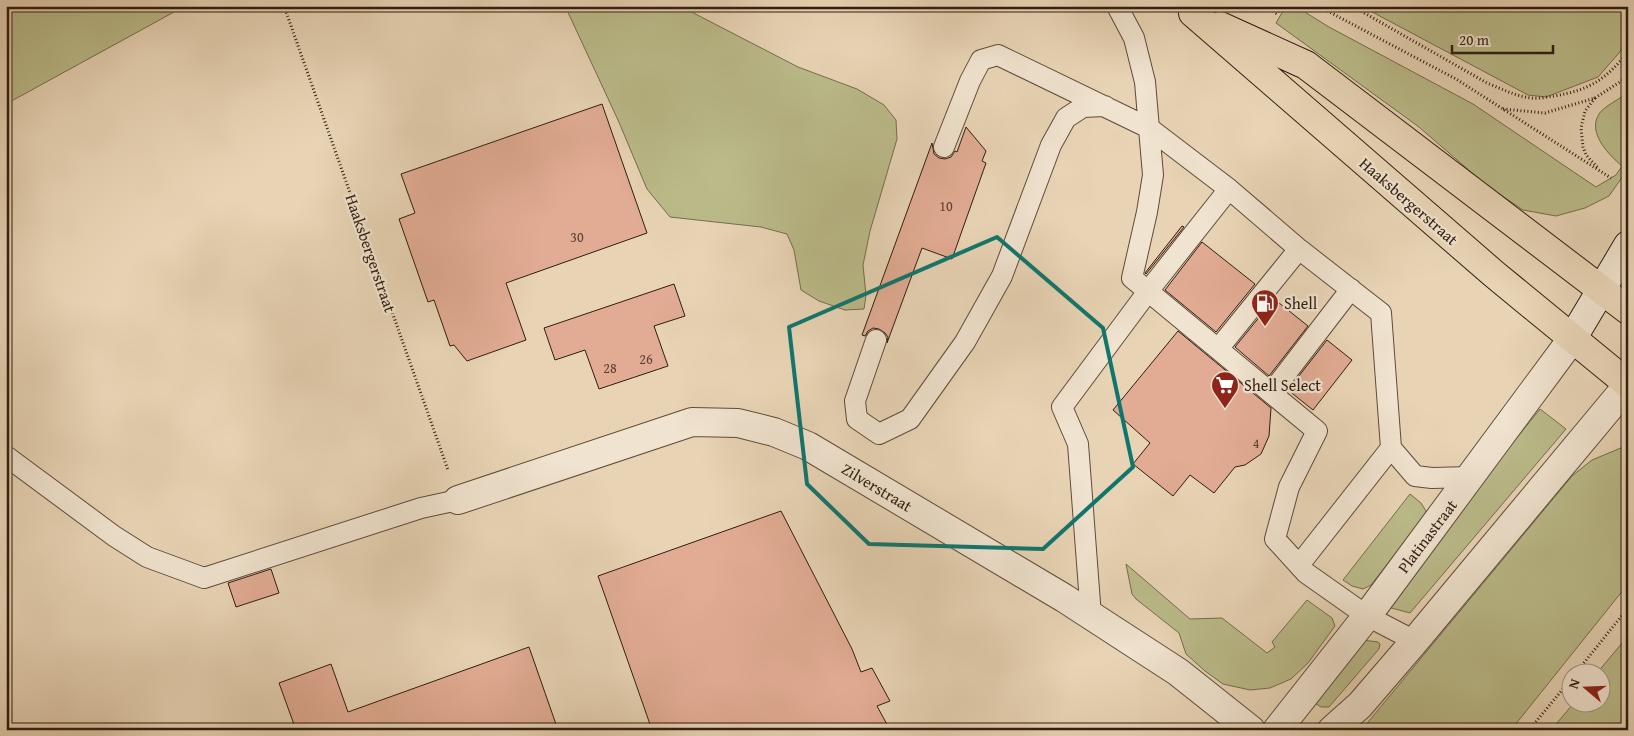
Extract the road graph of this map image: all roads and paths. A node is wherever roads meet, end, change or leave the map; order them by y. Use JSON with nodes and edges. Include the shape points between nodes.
{"nodes":[{"id":1,"x":284,"y":6,"type":"edge"},
{"id":2,"x":1117,"y":6,"type":"edge"},
{"id":3,"x":1281,"y":6,"type":"edge"},
{"id":4,"x":1318,"y":6,"type":"edge"},
{"id":5,"x":1352,"y":6,"type":"edge"},
{"id":6,"x":1185,"y":10,"type":"edge"},
{"id":7,"x":1273,"y":11,"type":"dead end"},
{"id":8,"x":1628,"y":52,"type":"edge"},
{"id":9,"x":1628,"y":75,"type":"edge"},
{"id":10,"x":1595,"y":98,"type":"junction"},
{"id":11,"x":1105,"y":106,"type":"junction"},
{"id":12,"x":1503,"y":109,"type":"junction"},
{"id":13,"x":1149,"y":128,"type":"junction"},
{"id":14,"x":944,"y":147,"type":"dead end"},
{"id":15,"x":1602,"y":172,"type":"junction"},
{"id":16,"x":1611,"y":178,"type":"dead end"},
{"id":17,"x":1229,"y":189,"type":"junction"},
{"id":18,"x":1628,"y":245,"type":"edge"},
{"id":19,"x":1299,"y":250,"type":"junction"},
{"id":20,"x":1351,"y":289,"type":"junction"},
{"id":21,"x":1149,"y":290,"type":"junction"},
{"id":22,"x":1601,"y":291,"type":"junction"},
{"id":23,"x":1628,"y":310,"type":"edge"},
{"id":24,"x":1572,"y":339,"type":"junction"},
{"id":25,"x":876,"y":340,"type":"dead end"},
{"id":26,"x":1218,"y":349,"type":"junction"},
{"id":27,"x":1628,"y":385,"type":"edge"},
{"id":28,"x":1271,"y":393,"type":"junction"},
{"id":29,"x":1391,"y":448,"type":"junction"},
{"id":30,"x":6,"y":456,"type":"edge"},
{"id":31,"x":1471,"y":477,"type":"junction"},
{"id":32,"x":458,"y":500,"type":"junction"},
{"id":33,"x":1299,"y":565,"type":"junction"},
{"id":34,"x":1628,"y":608,"type":"edge"},
{"id":35,"x":1091,"y":616,"type":"junction"},
{"id":36,"x":1367,"y":616,"type":"junction"},
{"id":37,"x":1415,"y":641,"type":"junction"},
{"id":38,"x":1583,"y":664,"type":"edge"},
{"id":39,"x":1562,"y":690,"type":"edge"},
{"id":40,"x":1251,"y":730,"type":"edge"},
{"id":41,"x":1277,"y":730,"type":"edge"},
{"id":42,"x":1332,"y":730,"type":"edge"},
{"id":43,"x":1529,"y":730,"type":"edge"}],
"edges":[{"from":1,"to":32,"type":"path","name":"Haaksbergerstraat"},
{"from":2,"to":13,"type":"lane","via":[[1134,38],[1145,82]]},
{"from":3,"to":7,"type":"path","via":[[1277,14]]},
{"from":4,"to":12,"type":"path","via":[[1456,79]]},
{"from":5,"to":8,"type":"path","via":[[1487,83],[1533,99],[1592,86],[1613,71]]},
{"from":6,"to":22,"type":"main road","name":"Haaksbergerstraat","via":[[1306,65]]},
{"from":6,"to":24,"type":"main road","name":"Haaksbergerstraat"},
{"from":9,"to":10,"type":"path"},
{"from":10,"to":12,"type":"path","via":[[1545,113]]},
{"from":10,"to":15,"type":"path","via":[[1585,111],[1581,128],[1586,155]]},
{"from":11,"to":13,"type":"lane"},
{"from":11,"to":14,"type":"lane","via":[[998,55],[981,60]]},
{"from":11,"to":25,"type":"lane","via":[[1083,107],[1066,118],[1051,145],[1002,276],[965,342],[910,420],[879,434],[857,419],[855,401]]},
{"from":12,"to":15,"type":"path"},
{"from":13,"to":17,"type":"lane"},
{"from":13,"to":21,"type":"lane","via":[[1153,175],[1132,278]]},
{"from":15,"to":16,"type":"path"},
{"from":17,"to":19,"type":"lane"},
{"from":17,"to":21,"type":"lane"},
{"from":18,"to":22,"type":"street","name":"Platinastraat"},
{"from":19,"to":20,"type":"lane"},
{"from":19,"to":26,"type":"lane"},
{"from":20,"to":28,"type":"lane"},
{"from":20,"to":29,"type":"lane","via":[[1381,313]]},
{"from":21,"to":26,"type":"lane"},
{"from":21,"to":35,"type":"lane","via":[[1062,407],[1078,444]]},
{"from":22,"to":23,"type":"main road","name":"Haaksbergerstraat"},
{"from":22,"to":24,"type":"street","name":"Platinastraat"},
{"from":24,"to":27,"type":"main road","name":"Haaksbergerstraat"},
{"from":24,"to":31,"type":"street","name":"Platinastraat"},
{"from":26,"to":28,"type":"lane"},
{"from":27,"to":37,"type":"street"},
{"from":28,"to":33,"type":"lane","via":[[1317,431],[1289,487],[1275,539]]},
{"from":29,"to":31,"type":"lane","via":[[1415,476]]},
{"from":29,"to":33,"type":"lane"},
{"from":30,"to":32,"type":"lane","via":[[147,557],[204,578],[421,508]]},
{"from":31,"to":36,"type":"street","name":"Platinastraat"},
{"from":32,"to":35,"type":"street","name":"Zilverstraat","via":[[692,422],[738,423],[774,432],[808,446]]},
{"from":33,"to":36,"type":"lane"},
{"from":34,"to":38,"type":"path"},
{"from":35,"to":40,"type":"street","name":"Zilverstraat","via":[[1178,672]]},
{"from":36,"to":37,"type":"lane"},
{"from":36,"to":41,"type":"street","name":"Platinastraat"},
{"from":37,"to":42,"type":"street","via":[[1360,705]]},
{"from":39,"to":43,"type":"path"}]}
